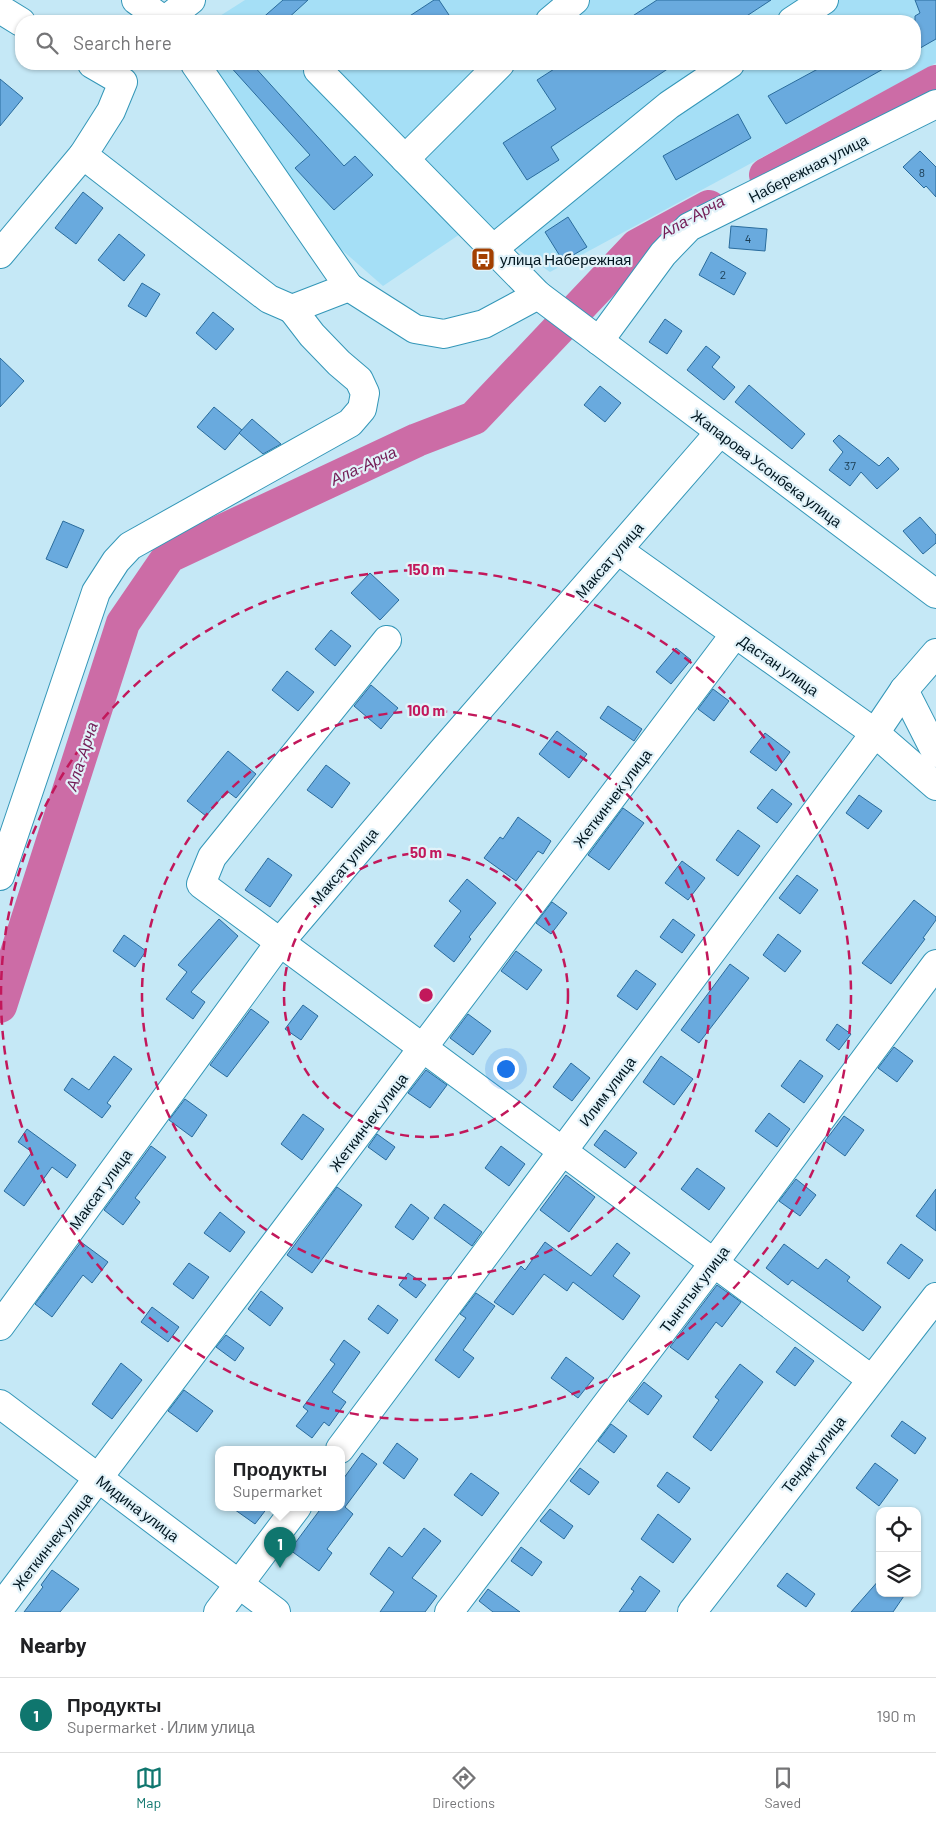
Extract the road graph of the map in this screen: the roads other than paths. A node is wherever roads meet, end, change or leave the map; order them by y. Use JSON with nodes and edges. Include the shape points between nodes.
{"nodes":[{"id":1,"x":136,"y":0,"type":"edge"},
{"id":2,"x":191,"y":0,"type":"edge"},
{"id":3,"x":575,"y":0,"type":"edge"},
{"id":4,"x":824,"y":0,"type":"edge"},
{"id":5,"x":0,"y":10,"type":"edge"},
{"id":6,"x":156,"y":15,"type":"edge"},
{"id":7,"x":172,"y":15,"type":"edge"},
{"id":8,"x":557,"y":15,"type":"edge"},
{"id":9,"x":801,"y":15,"type":"edge"},
{"id":10,"x":15,"y":19,"type":"edge"},
{"id":11,"x":199,"y":70,"type":"edge"},
{"id":12,"x":318,"y":70,"type":"dead end"},
{"id":13,"x":494,"y":70,"type":"edge"},
{"id":14,"x":721,"y":70,"type":"edge"},
{"id":15,"x":128,"y":73,"type":"edge"},
{"id":16,"x":931,"y":114,"type":"edge"},
{"id":17,"x":83,"y":155,"type":"junction"},
{"id":18,"x":405,"y":159,"type":"junction"},
{"id":19,"x":493,"y":249,"type":"junction"},
{"id":20,"x":0,"y":254,"type":"edge"},
{"id":21,"x":349,"y":287,"type":"junction"},
{"id":22,"x":538,"y":295,"type":"junction"},
{"id":23,"x":292,"y":309,"type":"junction"},
{"id":24,"x":599,"y":341,"type":"junction"},
{"id":25,"x":720,"y":432,"type":"junction"},
{"id":26,"x":618,"y":550,"type":"junction"},
{"id":27,"x":936,"y":594,"type":"edge"},
{"id":28,"x":735,"y":634,"type":"junction"},
{"id":29,"x":387,"y":640,"type":"dead end"},
{"id":30,"x":936,"y":652,"type":"edge"},
{"id":31,"x":904,"y":690,"type":"junction"},
{"id":32,"x":875,"y":733,"type":"junction"},
{"id":33,"x":936,"y":753,"type":"edge"},
{"id":34,"x":936,"y":786,"type":"edge"},
{"id":35,"x":0,"y":876,"type":"edge"},
{"id":36,"x":280,"y":942,"type":"junction"},
{"id":37,"x":936,"y":964,"type":"edge"},
{"id":38,"x":423,"y":1049,"type":"junction"},
{"id":39,"x":562,"y":1152,"type":"junction"},
{"id":40,"x":713,"y":1264,"type":"junction"},
{"id":41,"x":936,"y":1297,"type":"edge"},
{"id":42,"x":0,"y":1326,"type":"edge"},
{"id":43,"x":871,"y":1379,"type":"junction"},
{"id":44,"x":0,"y":1404,"type":"edge"},
{"id":45,"x":342,"y":1446,"type":"edge"},
{"id":46,"x":100,"y":1479,"type":"junction"},
{"id":47,"x":294,"y":1511,"type":"edge"},
{"id":48,"x":239,"y":1584,"type":"junction"},
{"id":49,"x":0,"y":1608,"type":"edge"},
{"id":50,"x":218,"y":1612,"type":"edge"},
{"id":51,"x":276,"y":1612,"type":"edge"},
{"id":52,"x":449,"y":1612,"type":"edge"},
{"id":53,"x":692,"y":1612,"type":"edge"}],
"edges":[{"from":1,"to":6,"type":"street"},
{"from":2,"to":7,"type":"street"},
{"from":3,"to":8,"type":"street"},
{"from":4,"to":9,"type":"street"},
{"from":5,"to":10,"type":"street"},
{"from":11,"to":21,"type":"street"},
{"from":12,"to":18,"type":"street","name":"Жапарова Усонбека улица"},
{"from":13,"to":18,"type":"street"},
{"from":14,"to":19,"type":"street","via":[[669,105]]},
{"from":15,"to":17,"type":"street","via":[[111,111]]},
{"from":16,"to":24,"type":"street","name":"Набережная улица","via":[[689,227],[663,254]]},
{"from":17,"to":20,"type":"street"},
{"from":17,"to":23,"type":"street","via":[[269,299]]},
{"from":18,"to":19,"type":"street","name":"Жапарова Усонбека улица"},
{"from":19,"to":22,"type":"street","name":"Жапарова Усонбека улица"},
{"from":21,"to":22,"type":"street","via":[[415,329],[444,334],[484,324]]},
{"from":21,"to":23,"type":"street"},
{"from":22,"to":24,"type":"street","name":"Жапарова Усонбека улица"},
{"from":23,"to":35,"type":"street","via":[[338,363],[359,380],[365,393],[362,409],[350,423],[130,546],[116,560],[96,592]]},
{"from":24,"to":25,"type":"street","name":"Жапарова Усонбека улица"},
{"from":25,"to":26,"type":"street","name":"Максат улица"},
{"from":25,"to":27,"type":"street","name":"Жапарова Усонбека улица"},
{"from":26,"to":28,"type":"street","name":"Дастан улица"},
{"from":26,"to":36,"type":"street","name":"Максат улица"},
{"from":28,"to":32,"type":"street","name":"Дастан улица"},
{"from":28,"to":38,"type":"street","name":"Жеткинчек улица"},
{"from":29,"to":36,"type":"street","via":[[212,857],[201,884]]},
{"from":30,"to":31,"type":"street","name":"Илим улица"},
{"from":31,"to":32,"type":"street","name":"Илим улица"},
{"from":31,"to":33,"type":"street"},
{"from":32,"to":34,"type":"street","name":"Дастан улица"},
{"from":32,"to":39,"type":"street","name":"Илим улица"},
{"from":36,"to":38,"type":"street"},
{"from":36,"to":42,"type":"street","name":"Максат улица"},
{"from":37,"to":40,"type":"street","name":"Тынчтык улица"},
{"from":38,"to":39,"type":"street"},
{"from":38,"to":46,"type":"street","name":"Жеткинчек улица"},
{"from":39,"to":40,"type":"street"},
{"from":39,"to":45,"type":"street","name":"Илим улица"},
{"from":40,"to":43,"type":"street"},
{"from":40,"to":52,"type":"street","name":"Тынчтык улица"},
{"from":41,"to":43,"type":"street","name":"Тендик улица"},
{"from":43,"to":53,"type":"street","name":"Тендик улица"},
{"from":44,"to":46,"type":"street","name":"Мидина улица"},
{"from":46,"to":48,"type":"street","name":"Мидина улица"},
{"from":46,"to":49,"type":"street","name":"Жеткинчек улица"},
{"from":47,"to":48,"type":"street"},
{"from":48,"to":50,"type":"street"},
{"from":48,"to":51,"type":"street","name":"Мидина улица"}]}
